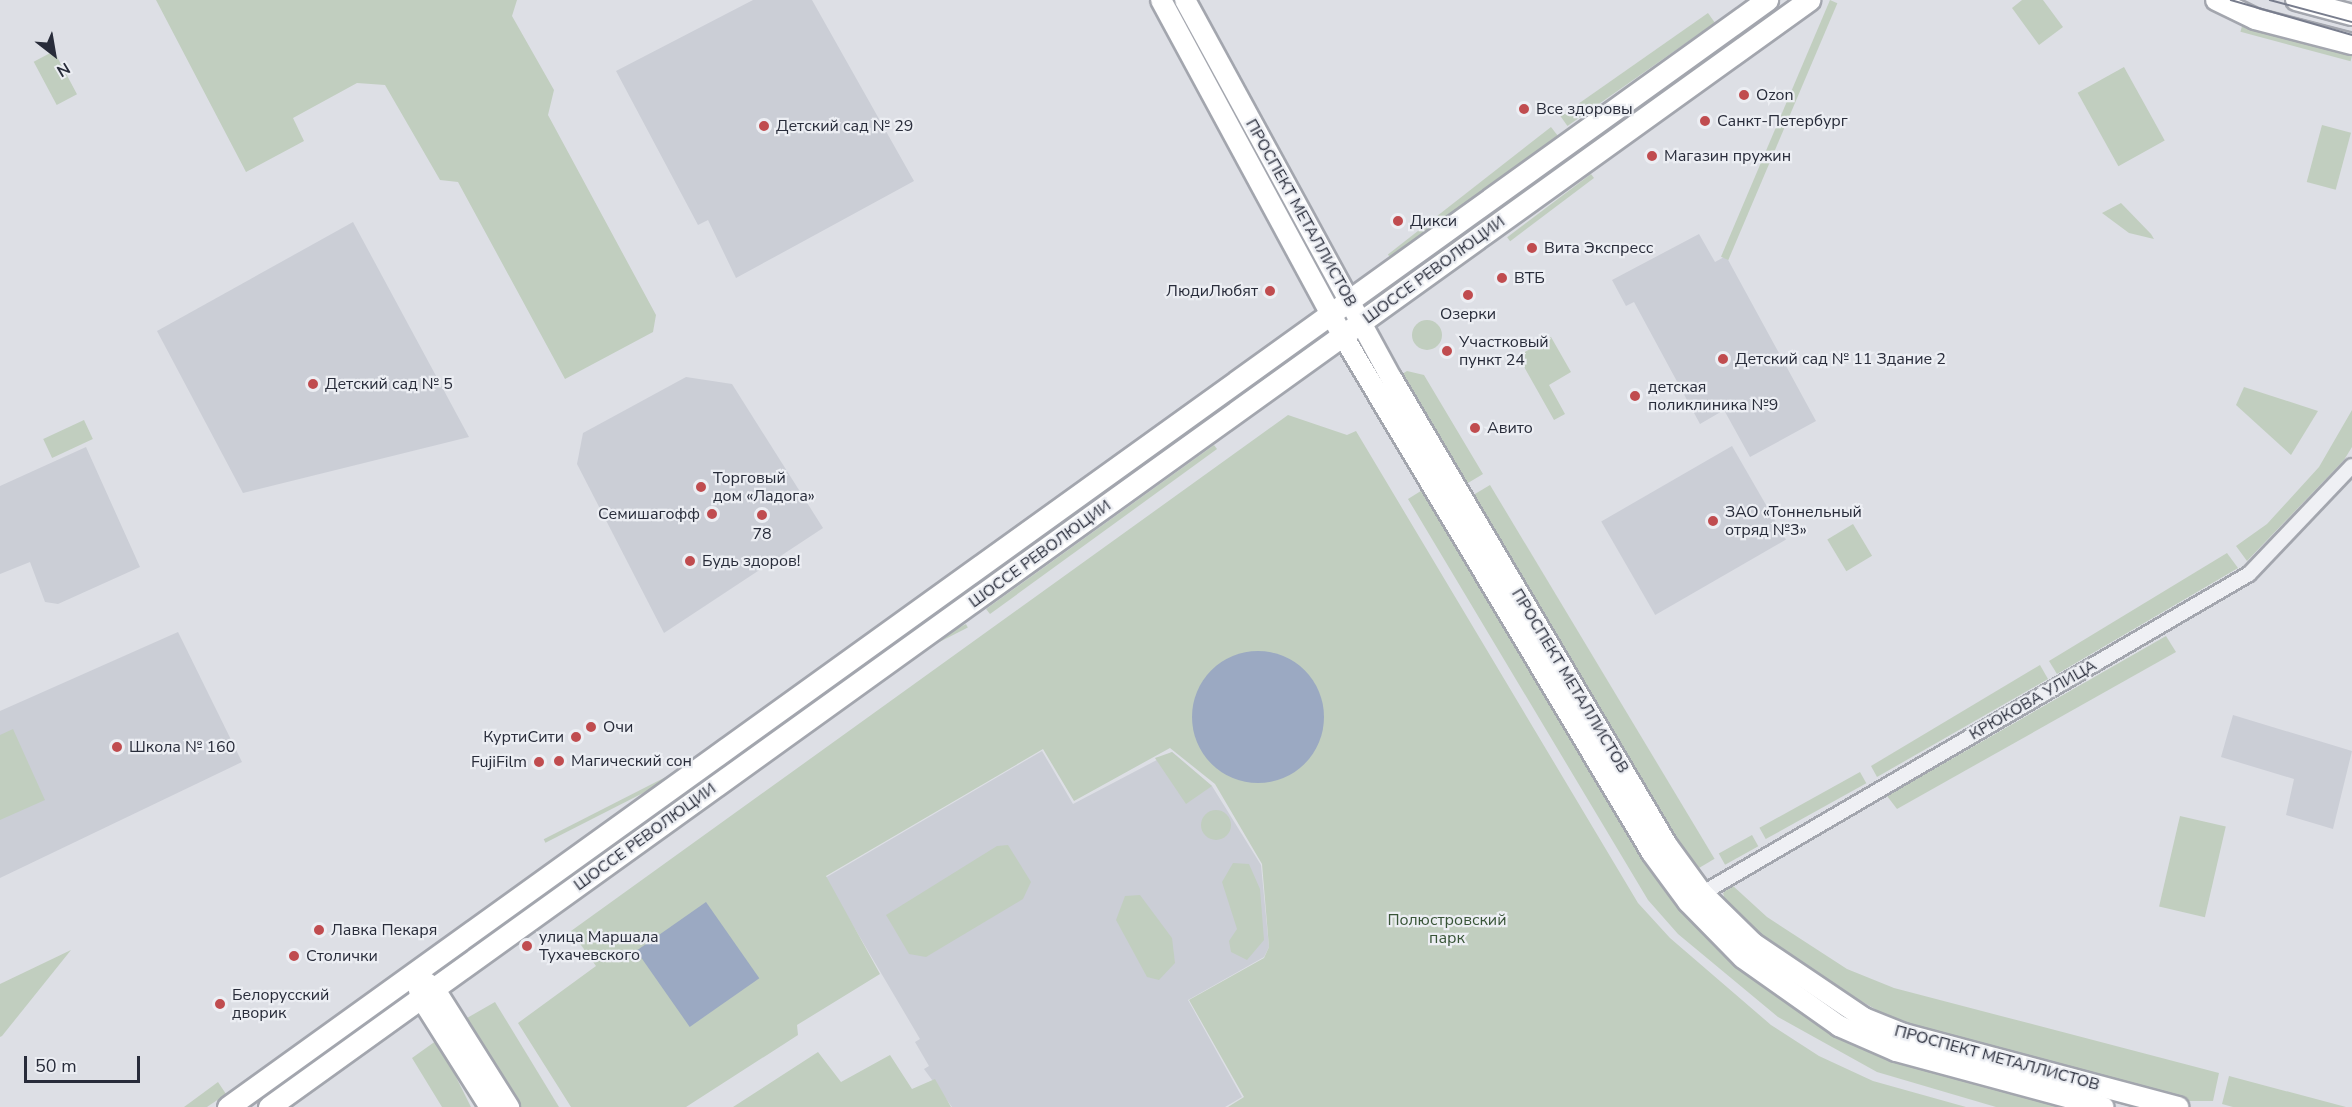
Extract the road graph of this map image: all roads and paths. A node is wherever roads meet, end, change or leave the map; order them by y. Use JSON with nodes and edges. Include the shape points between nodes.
{"nodes":[{"id":1,"x":1161,"y":0,"type":"edge"},
{"id":2,"x":1185,"y":0,"type":"edge"},
{"id":3,"x":1767,"y":0,"type":"edge"},
{"id":4,"x":1809,"y":0,"type":"edge"},
{"id":5,"x":2216,"y":0,"type":"edge"},
{"id":6,"x":2296,"y":0,"type":"edge"},
{"id":7,"x":2352,"y":15,"type":"edge"},
{"id":8,"x":2352,"y":44,"type":"edge"},
{"id":9,"x":1350,"y":302,"type":"junction"},
{"id":10,"x":1332,"y":315,"type":"junction"},
{"id":11,"x":1361,"y":323,"type":"junction"},
{"id":12,"x":1343,"y":336,"type":"junction"},
{"id":13,"x":2352,"y":466,"type":"edge"},
{"id":14,"x":1695,"y":897,"type":"junction"},
{"id":15,"x":414,"y":974,"type":"junction"},
{"id":16,"x":427,"y":993,"type":"junction"},
{"id":17,"x":228,"y":1107,"type":"edge"},
{"id":18,"x":269,"y":1107,"type":"edge"},
{"id":19,"x":490,"y":1107,"type":"edge"},
{"id":20,"x":509,"y":1107,"type":"edge"},
{"id":21,"x":2104,"y":1107,"type":"edge"},
{"id":22,"x":2178,"y":1107,"type":"edge"}],
"edges":[{"from":1,"to":10,"type":"street","name":"ПРОСПЕКТ МЕТАЛЛИСТОВ"},
{"from":2,"to":9,"type":"street","name":"ПРОСПЕКТ МЕТАЛЛИСТОВ"},
{"from":3,"to":9,"type":"main road","name":"ШОССЕ РЕВОЛЮЦИИ"},
{"from":4,"to":11,"type":"main road","name":"ШОССЕ РЕВОЛЮЦИИ"},
{"from":5,"to":8,"type":"street","via":[[2255,19]]},
{"from":6,"to":7,"type":"street"},
{"from":9,"to":10,"type":"main road","name":"ШОССЕ РЕВОЛЮЦИИ"},
{"from":9,"to":11,"type":"street","name":"ПРОСПЕКТ МЕТАЛЛИСТОВ"},
{"from":10,"to":12,"type":"street","name":"ПРОСПЕКТ МЕТАЛЛИСТОВ"},
{"from":10,"to":15,"type":"main road","name":"ШОССЕ РЕВОЛЮЦИИ"},
{"from":11,"to":12,"type":"main road","name":"ШОССЕ РЕВОЛЮЦИИ"},
{"from":11,"to":14,"type":"street","name":"ПРОСПЕКТ МЕТАЛЛИСТОВ"},
{"from":12,"to":14,"type":"street","name":"ПРОСПЕКТ МЕТАЛЛИСТОВ","via":[[1652,853]]},
{"from":12,"to":16,"type":"main road","name":"ШОССЕ РЕВОЛЮЦИИ"},
{"from":13,"to":14,"type":"street","name":"КРЮКОВА УЛИЦА","via":[[2249,574]]},
{"from":14,"to":21,"type":"street","name":"ПРОСПЕКТ МЕТАЛЛИСТОВ","via":[[1751,965],[1839,1026],[1896,1051]]},
{"from":14,"to":22,"type":"street","name":"ПРОСПЕКТ МЕТАЛЛИСТОВ","via":[[1761,950],[1864,1018],[1904,1034]]},
{"from":15,"to":16,"type":"street"},
{"from":15,"to":17,"type":"main road","name":"ШОССЕ РЕВОЛЮЦИИ"},
{"from":16,"to":18,"type":"main road","name":"ШОССЕ РЕВОЛЮЦИИ"},
{"from":16,"to":19,"type":"street"},
{"from":16,"to":20,"type":"street"}]}
